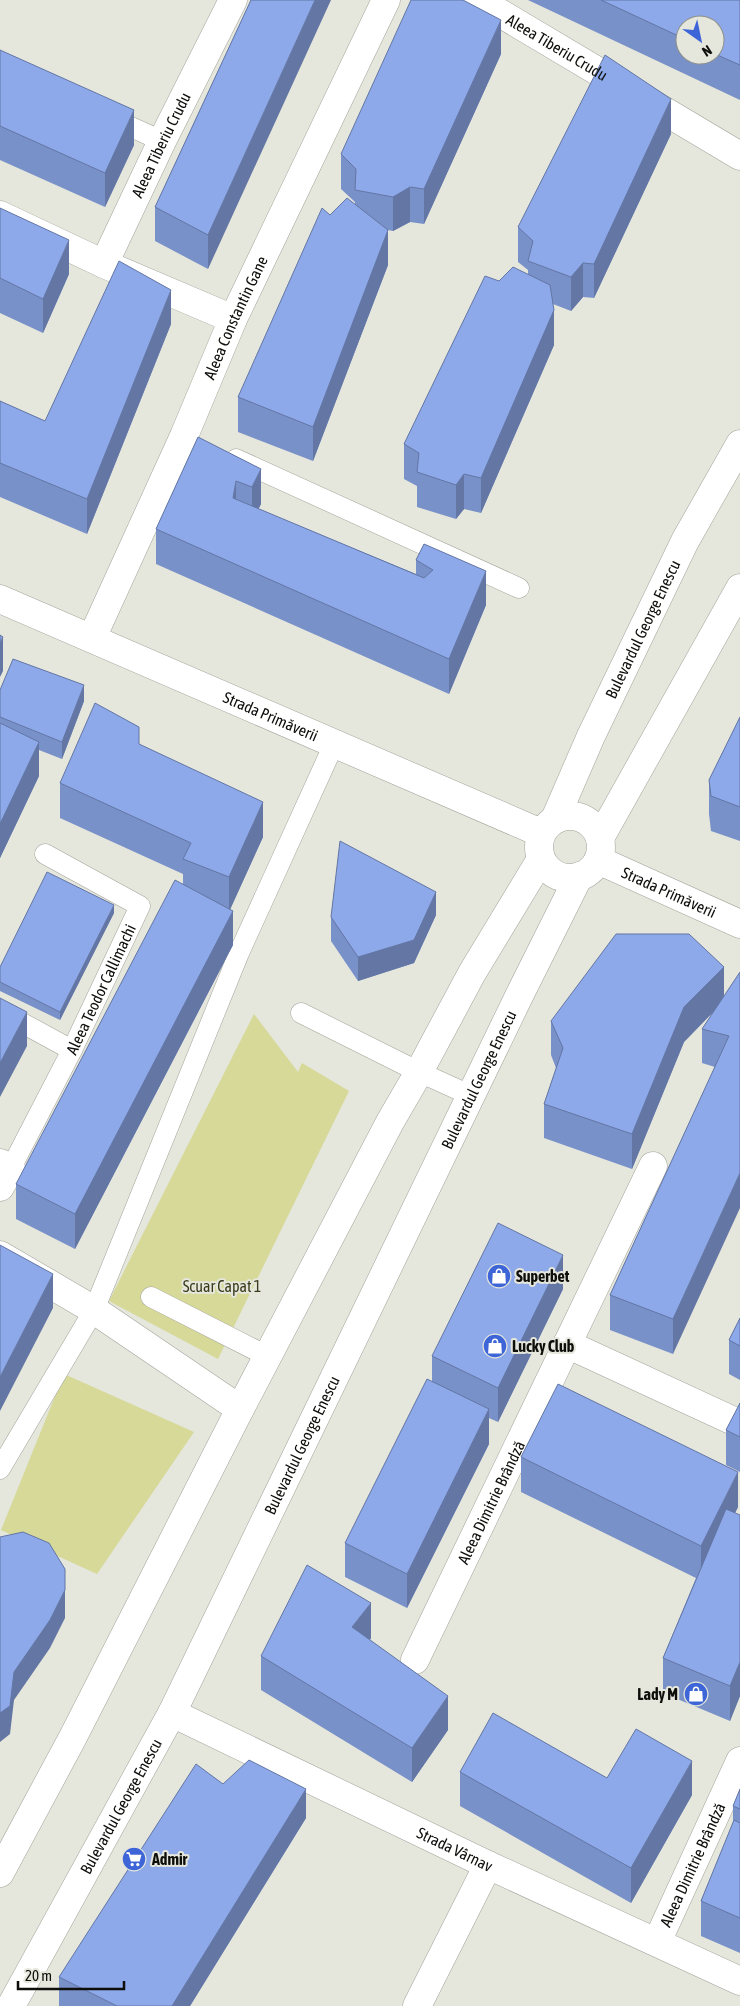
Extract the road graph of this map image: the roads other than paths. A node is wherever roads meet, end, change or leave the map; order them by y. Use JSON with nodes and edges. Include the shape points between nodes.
{"nodes":[{"id":1,"x":234,"y":0,"type":"edge"},
{"id":2,"x":386,"y":0,"type":"edge"},
{"id":3,"x":478,"y":0,"type":"edge"},
{"id":4,"x":92,"y":110,"type":"edge"},
{"id":5,"x":162,"y":141,"type":"junction"},
{"id":6,"x":740,"y":156,"type":"edge"},
{"id":7,"x":0,"y":215,"type":"edge"},
{"id":8,"x":104,"y":264,"type":"junction"},
{"id":9,"x":232,"y":318,"type":"junction"},
{"id":10,"x":202,"y":444,"type":"junction"},
{"id":11,"x":740,"y":444,"type":"edge"},
{"id":12,"x":518,"y":588,"type":"dead end"},
{"id":13,"x":740,"y":588,"type":"edge"},
{"id":14,"x":0,"y":599,"type":"edge"},
{"id":15,"x":92,"y":638,"type":"junction"},
{"id":16,"x":334,"y":744,"type":"junction"},
{"id":17,"x":545,"y":837,"type":"junction"},
{"id":18,"x":45,"y":854,"type":"dead end"},
{"id":19,"x":592,"y":858,"type":"junction"},
{"id":20,"x":740,"y":924,"type":"edge"},
{"id":21,"x":0,"y":1012,"type":"edge"},
{"id":22,"x":301,"y":1013,"type":"dead end"},
{"id":23,"x":72,"y":1050,"type":"junction"},
{"id":24,"x":420,"y":1072,"type":"junction"},
{"id":25,"x":472,"y":1096,"type":"junction"},
{"id":26,"x":654,"y":1166,"type":"dead end"},
{"id":27,"x":4,"y":1172,"type":"edge"},
{"id":28,"x":0,"y":1255,"type":"edge"},
{"id":29,"x":151,"y":1297,"type":"dead end"},
{"id":30,"x":94,"y":1310,"type":"junction"},
{"id":31,"x":567,"y":1344,"type":"junction"},
{"id":32,"x":268,"y":1356,"type":"junction"},
{"id":33,"x":240,"y":1409,"type":"junction"},
{"id":34,"x":740,"y":1424,"type":"edge"},
{"id":35,"x":0,"y":1469,"type":"edge"},
{"id":36,"x":415,"y":1660,"type":"dead end"},
{"id":37,"x":172,"y":1712,"type":"junction"},
{"id":38,"x":740,"y":1761,"type":"edge"},
{"id":39,"x":488,"y":1865,"type":"junction"},
{"id":40,"x":0,"y":1873,"type":"edge"},
{"id":41,"x":658,"y":1942,"type":"junction"},
{"id":42,"x":740,"y":1981,"type":"edge"},
{"id":43,"x":11,"y":2006,"type":"edge"},
{"id":44,"x":418,"y":2006,"type":"edge"}],
"edges":[{"from":1,"to":5,"type":"main road","name":"Aleea Tiberiu Crudu"},
{"from":2,"to":9,"type":"main road","name":"Aleea Constantin Gane"},
{"from":3,"to":6,"type":"main road","name":"Aleea Tiberiu Crudu"},
{"from":4,"to":5,"type":"lane"},
{"from":5,"to":8,"type":"main road","name":"Aleea Tiberiu Crudu"},
{"from":7,"to":8,"type":"main road"},
{"from":8,"to":9,"type":"main road"},
{"from":9,"to":10,"type":"main road","name":"Aleea Constantin Gane"},
{"from":10,"to":12,"type":"lane"},
{"from":10,"to":15,"type":"main road","name":"Aleea Constantin Gane"},
{"from":11,"to":17,"type":"main road","name":"Bulevardul George Enescu","via":[[685,541]]},
{"from":13,"to":19,"type":"main road","name":"Bulevardul George Enescu"},
{"from":14,"to":15,"type":"main road","name":"Strada Primăverii"},
{"from":15,"to":16,"type":"main road","name":"Strada Primăverii"},
{"from":16,"to":17,"type":"main road","name":"Strada Primăverii"},
{"from":16,"to":30,"type":"lane","via":[[239,953]]},
{"from":17,"to":19,"type":"main road","via":[[546,867],[561,877]]},
{"from":17,"to":19,"type":"main road","via":[[564,816],[582,818],[590,822]]},
{"from":17,"to":24,"type":"main road","name":"Bulevardul George Enescu"},
{"from":18,"to":23,"type":"lane","name":"Aleea Teodor Callimachi","via":[[140,906]]},
{"from":19,"to":20,"type":"main road","name":"Strada Primăverii"},
{"from":19,"to":25,"type":"main road","name":"Bulevardul George Enescu","via":[[520,994]]},
{"from":21,"to":23,"type":"lane"},
{"from":22,"to":24,"type":"lane"},
{"from":23,"to":27,"type":"lane","name":"Aleea Teodor Callimachi"},
{"from":24,"to":25,"type":"lane"},
{"from":24,"to":32,"type":"main road","name":"Bulevardul George Enescu","via":[[390,1122]]},
{"from":25,"to":37,"type":"main road","name":"Bulevardul George Enescu"},
{"from":26,"to":31,"type":"main road","name":"Aleea Dimitrie Brândză"},
{"from":28,"to":30,"type":"main road"},
{"from":29,"to":32,"type":"lane"},
{"from":30,"to":33,"type":"main road"},
{"from":30,"to":35,"type":"lane"},
{"from":31,"to":34,"type":"main road"},
{"from":31,"to":36,"type":"main road","name":"Aleea Dimitrie Brândză"},
{"from":32,"to":33,"type":"main road","name":"Bulevardul George Enescu"},
{"from":33,"to":40,"type":"main road","name":"Bulevardul George Enescu"},
{"from":37,"to":39,"type":"main road","name":"Strada Vârnav"},
{"from":37,"to":43,"type":"main road","name":"Bulevardul George Enescu"},
{"from":38,"to":41,"type":"main road","name":"Aleea Dimitrie Brândză"},
{"from":39,"to":41,"type":"main road","name":"Strada Vârnav"},
{"from":39,"to":44,"type":"main road"},
{"from":41,"to":42,"type":"main road","name":"Strada Vârnav"}]}
